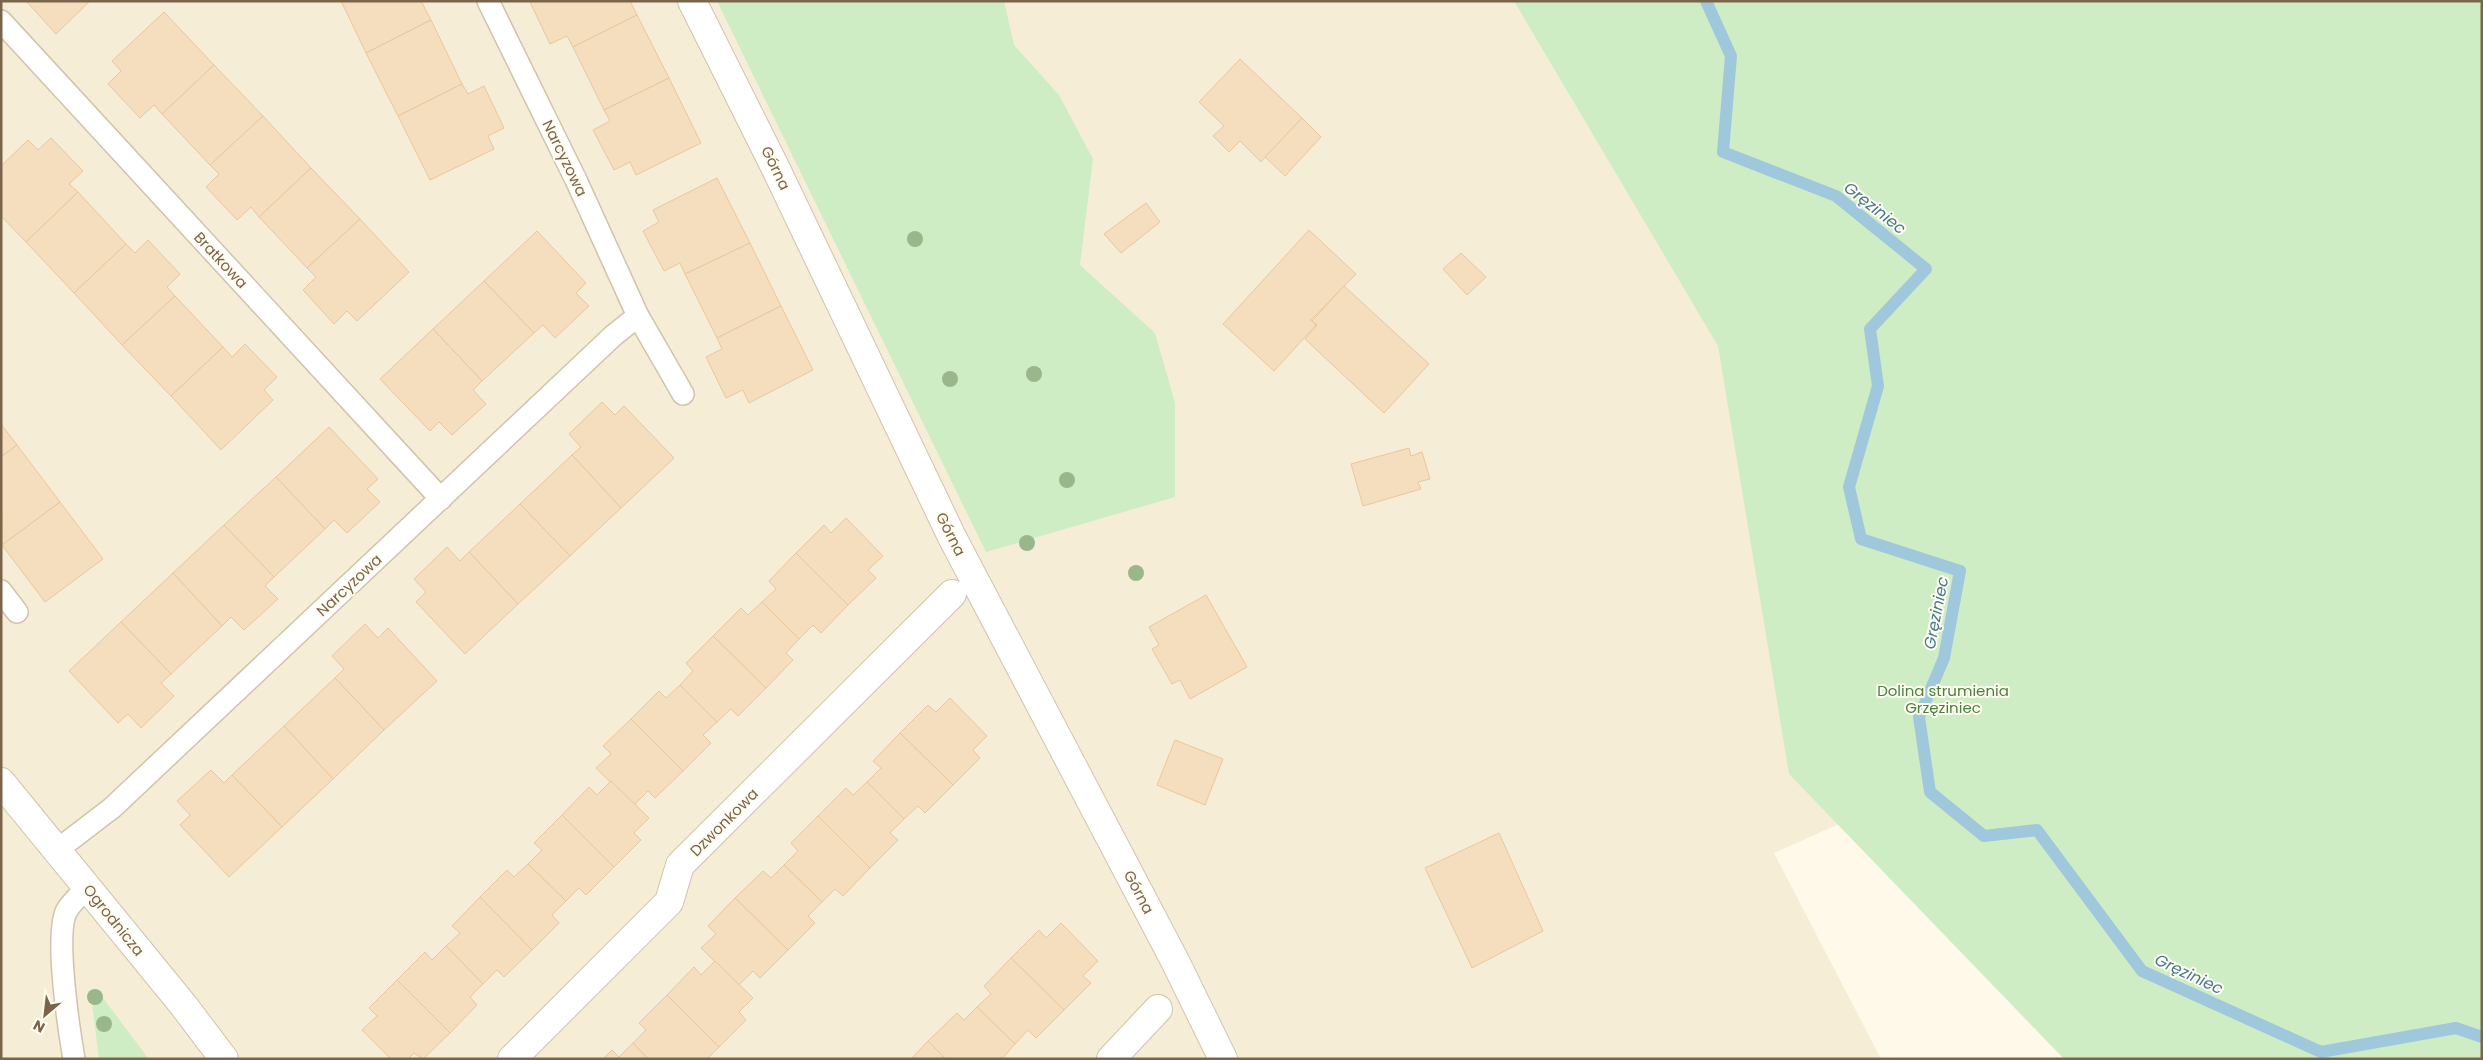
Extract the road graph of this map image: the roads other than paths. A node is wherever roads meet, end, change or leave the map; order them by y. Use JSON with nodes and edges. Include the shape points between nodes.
{"nodes":[{"id":1,"x":488,"y":1,"type":"edge"},
{"id":2,"x":692,"y":1,"type":"edge"},
{"id":3,"x":1,"y":21,"type":"edge"},
{"id":4,"x":638,"y":316,"type":"junction"},
{"id":5,"x":683,"y":394,"type":"dead end"},
{"id":6,"x":441,"y":499,"type":"junction"},
{"id":7,"x":1,"y":591,"type":"edge"},
{"id":8,"x":952,"y":594,"type":"dead end"},
{"id":9,"x":17,"y":612,"type":"dead end"},
{"id":10,"x":1,"y":782,"type":"edge"},
{"id":11,"x":57,"y":850,"type":"junction"},
{"id":12,"x":87,"y":887,"type":"junction"},
{"id":13,"x":1158,"y":1009,"type":"dead end"},
{"id":14,"x":74,"y":1059,"type":"edge"},
{"id":15,"x":224,"y":1059,"type":"edge"},
{"id":16,"x":512,"y":1059,"type":"edge"},
{"id":17,"x":1111,"y":1059,"type":"edge"},
{"id":18,"x":1224,"y":1059,"type":"edge"}],
"edges":[{"from":1,"to":4,"type":"lane","name":"Narcyzowa"},
{"from":2,"to":18,"type":"street","name":"Górna","via":[[952,537]]},
{"from":3,"to":6,"type":"lane","name":"Bratkowa"},
{"from":4,"to":5,"type":"lane","name":"Narcyzowa"},
{"from":4,"to":6,"type":"lane","name":"Narcyzowa"},
{"from":6,"to":11,"type":"lane","name":"Narcyzowa","via":[[112,808]]},
{"from":7,"to":9,"type":"lane"},
{"from":8,"to":16,"type":"street","name":"Dzwonkowa","via":[[680,865],[669,902]]},
{"from":10,"to":11,"type":"street","name":"Ogrodnicza"},
{"from":11,"to":12,"type":"street","name":"Ogrodnicza"},
{"from":12,"to":14,"type":"lane","via":[[66,911],[63,937],[64,989]]},
{"from":12,"to":15,"type":"street","name":"Ogrodnicza"},
{"from":13,"to":17,"type":"street"}]}
